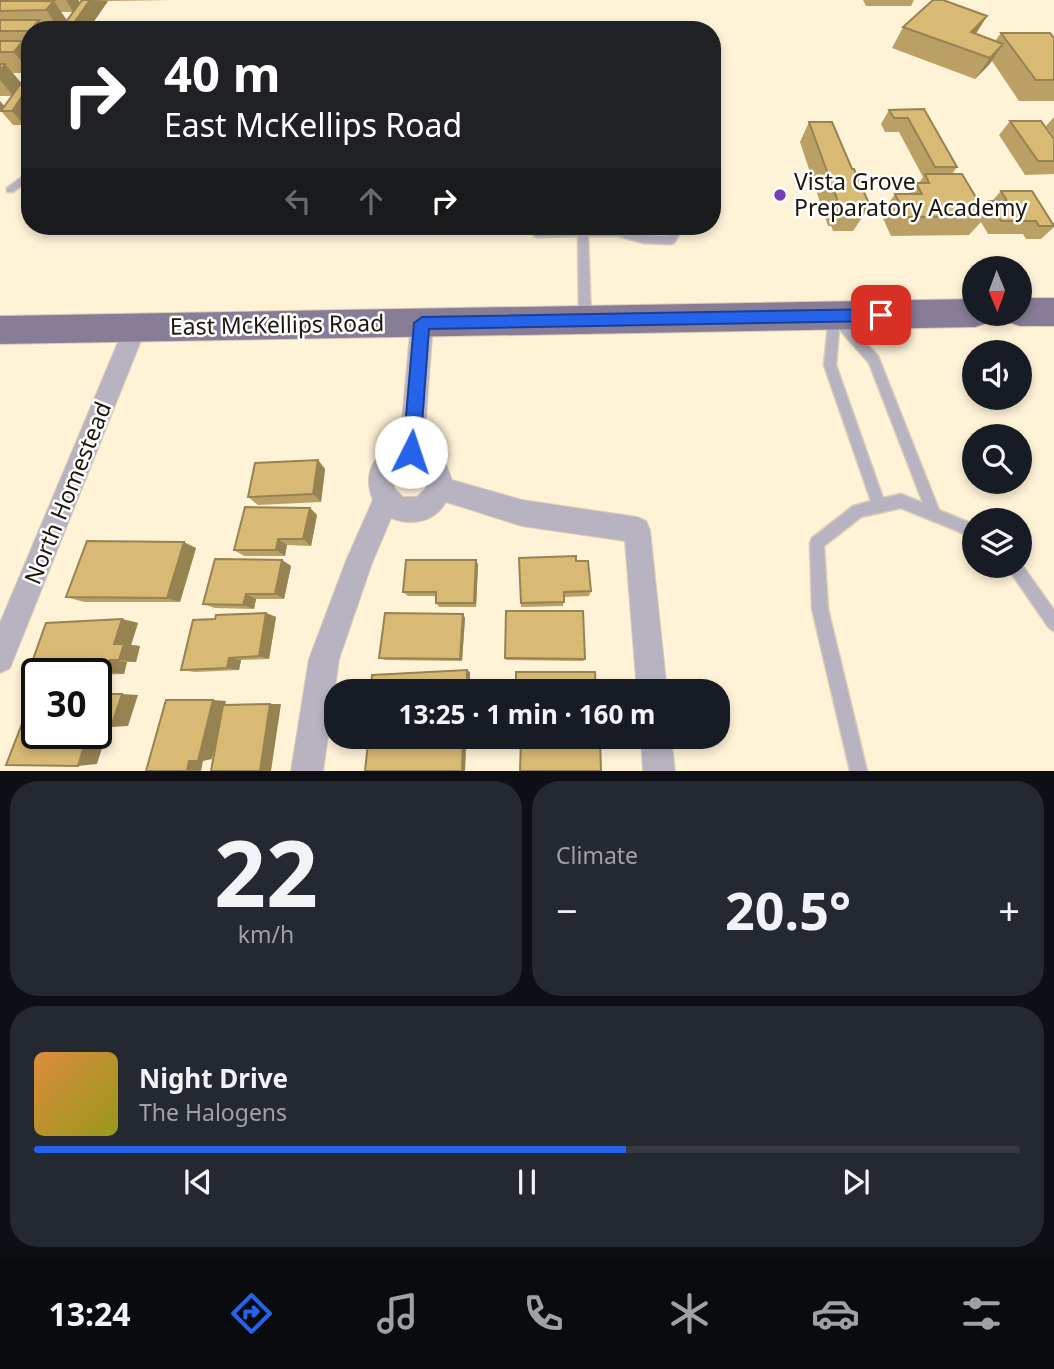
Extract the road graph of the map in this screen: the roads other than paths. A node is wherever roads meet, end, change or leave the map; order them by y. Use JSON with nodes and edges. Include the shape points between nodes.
{"nodes":[{"id":1,"x":21,"y":181,"type":"edge"},
{"id":2,"x":10,"y":190,"type":"dead end"},
{"id":3,"x":584,"y":235,"type":"edge"},
{"id":4,"x":629,"y":235,"type":"edge"},
{"id":5,"x":673,"y":235,"type":"edge"},
{"id":6,"x":1032,"y":312,"type":"edge"},
{"id":7,"x":1054,"y":312,"type":"edge"},
{"id":8,"x":962,"y":313,"type":"edge"},
{"id":9,"x":835,"y":316,"type":"junction"},
{"id":10,"x":585,"y":320,"type":"junction"},
{"id":11,"x":422,"y":323,"type":"junction"},
{"id":12,"x":135,"y":328,"type":"junction"},
{"id":13,"x":0,"y":330,"type":"edge"},
{"id":14,"x":411,"y":452,"type":"junction"},
{"id":15,"x":439,"y":488,"type":"junction"},
{"id":16,"x":385,"y":502,"type":"junction"},
{"id":17,"x":878,"y":506,"type":"junction"},
{"id":18,"x":934,"y":514,"type":"junction"},
{"id":19,"x":962,"y":526,"type":"edge"},
{"id":20,"x":1023,"y":578,"type":"edge"},
{"id":21,"x":1054,"y":623,"type":"edge"},
{"id":22,"x":0,"y":658,"type":"edge"},
{"id":23,"x":651,"y":679,"type":"edge"},
{"id":24,"x":657,"y":749,"type":"edge"},
{"id":25,"x":307,"y":771,"type":"edge"},
{"id":26,"x":659,"y":771,"type":"edge"},
{"id":27,"x":859,"y":771,"type":"edge"}],
"edges":[{"from":1,"to":2,"type":"lane"},
{"from":3,"to":10,"type":"lane"},
{"from":4,"to":5,"type":"lane","via":[[670,240]]},
{"from":6,"to":7,"type":"main road"},
{"from":8,"to":9,"type":"main road","name":"East McKellips Road"},
{"from":9,"to":10,"type":"main road","name":"East McKellips Road"},
{"from":9,"to":17,"type":"lane","via":[[830,365]]},
{"from":9,"to":18,"type":"lane","via":[[874,360]]},
{"from":10,"to":11,"type":"main road","name":"East McKellips Road"},
{"from":11,"to":12,"type":"main road","name":"East McKellips Road"},
{"from":11,"to":14,"type":"street"},
{"from":12,"to":13,"type":"main road","name":"East McKellips Road"},
{"from":12,"to":22,"type":"street","name":"North Homestead"},
{"from":14,"to":15,"type":"street","via":[[435,463]]},
{"from":14,"to":16,"type":"street","via":[[385,466],[379,484]]},
{"from":15,"to":16,"type":"street","via":[[428,503],[410,510]]},
{"from":15,"to":23,"type":"street","via":[[522,513],[637,530]]},
{"from":16,"to":25,"type":"street","via":[[324,659]]},
{"from":17,"to":18,"type":"lane","via":[[901,501]]},
{"from":17,"to":27,"type":"lane","via":[[858,511],[817,543],[820,609]]},
{"from":18,"to":19,"type":"lane"},
{"from":20,"to":21,"type":"lane"},
{"from":24,"to":26,"type":"street"}]}
